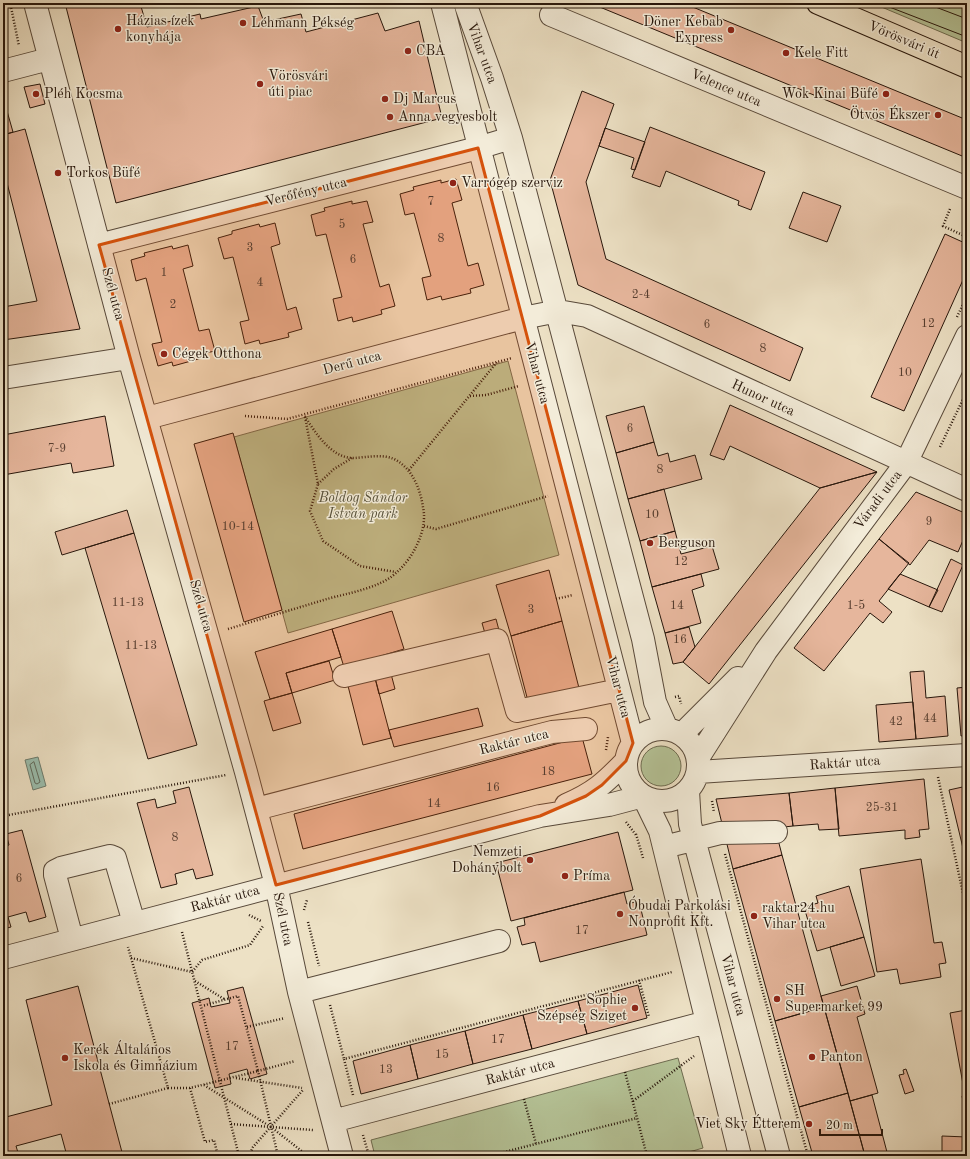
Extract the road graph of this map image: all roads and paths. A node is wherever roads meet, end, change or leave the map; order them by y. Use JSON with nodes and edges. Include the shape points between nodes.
{"nodes":[{"id":1,"x":35,"y":3,"type":"edge"},
{"id":2,"x":442,"y":3,"type":"edge"},
{"id":3,"x":465,"y":3,"type":"edge"},
{"id":4,"x":818,"y":3,"type":"edge"},
{"id":5,"x":3,"y":7,"type":"edge"},
{"id":6,"x":551,"y":15,"type":"dead end"},
{"id":7,"x":936,"y":53,"type":"junction"},
{"id":8,"x":49,"y":59,"type":"junction"},
{"id":9,"x":967,"y":60,"type":"edge"},
{"id":10,"x":24,"y":66,"type":"junction"},
{"id":11,"x":967,"y":67,"type":"edge"},
{"id":12,"x":3,"y":71,"type":"edge"},
{"id":13,"x":511,"y":138,"type":"junction"},
{"id":14,"x":478,"y":148,"type":"junction"},
{"id":15,"x":967,"y":188,"type":"edge"},
{"id":16,"x":950,"y":209,"type":"dead end"},
{"id":17,"x":967,"y":237,"type":"edge"},
{"id":18,"x":99,"y":245,"type":"junction"},
{"id":19,"x":967,"y":296,"type":"edge"},
{"id":20,"x":558,"y":311,"type":"junction"},
{"id":21,"x":522,"y":318,"type":"junction"},
{"id":22,"x":961,"y":330,"type":"edge"},
{"id":23,"x":129,"y":358,"type":"junction"},
{"id":24,"x":497,"y":362,"type":"junction"},
{"id":25,"x":514,"y":365,"type":"dead end"},
{"id":26,"x":3,"y":378,"type":"edge"},
{"id":27,"x":518,"y":379,"type":"dead end"},
{"id":28,"x":470,"y":396,"type":"junction"},
{"id":29,"x":304,"y":414,"type":"junction"},
{"id":30,"x":239,"y":417,"type":"dead end"},
{"id":31,"x":147,"y":418,"type":"junction"},
{"id":32,"x":353,"y":458,"type":"junction"},
{"id":33,"x":906,"y":463,"type":"junction"},
{"id":34,"x":409,"y":470,"type":"junction"},
{"id":35,"x":318,"y":484,"type":"junction"},
{"id":36,"x":967,"y":490,"type":"edge"},
{"id":37,"x":550,"y":496,"type":"dead end"},
{"id":38,"x":424,"y":526,"type":"junction"},
{"id":39,"x":397,"y":572,"type":"junction"},
{"id":40,"x":575,"y":594,"type":"dead end"},
{"id":41,"x":556,"y":599,"type":"dead end"},
{"id":42,"x":209,"y":634,"type":"junction"},
{"id":43,"x":766,"y":651,"type":"junction"},
{"id":44,"x":344,"y":676,"type":"dead end"},
{"id":45,"x":619,"y":690,"type":"junction"},
{"id":46,"x":586,"y":729,"type":"dead end"},
{"id":47,"x":675,"y":732,"type":"junction"},
{"id":48,"x":608,"y":733,"type":"dead end"},
{"id":49,"x":605,"y":752,"type":"dead end"},
{"id":50,"x":629,"y":752,"type":"junction"},
{"id":51,"x":967,"y":755,"type":"edge"},
{"id":52,"x":246,"y":772,"type":"junction"},
{"id":53,"x":695,"y":774,"type":"junction"},
{"id":54,"x":938,"y":777,"type":"dead end"},
{"id":55,"x":643,"y":796,"type":"junction"},
{"id":56,"x":711,"y":799,"type":"dead end"},
{"id":57,"x":256,"y":809,"type":"junction"},
{"id":58,"x":3,"y":816,"type":"edge"},
{"id":59,"x":540,"y":816,"type":"junction"},
{"id":60,"x":633,"y":824,"type":"dead end"},
{"id":61,"x":776,"y":832,"type":"dead end"},
{"id":62,"x":720,"y":833,"type":"junction"},
{"id":63,"x":694,"y":839,"type":"junction"},
{"id":64,"x":664,"y":847,"type":"junction"},
{"id":65,"x":645,"y":866,"type":"dead end"},
{"id":66,"x":276,"y":885,"type":"junction"},
{"id":67,"x":967,"y":912,"type":"edge"},
{"id":68,"x":134,"y":923,"type":"junction"},
{"id":69,"x":263,"y":926,"type":"dead end"},
{"id":70,"x":182,"y":932,"type":"dead end"},
{"id":71,"x":72,"y":939,"type":"junction"},
{"id":72,"x":499,"y":941,"type":"dead end"},
{"id":73,"x":128,"y":947,"type":"dead end"},
{"id":74,"x":3,"y":958,"type":"edge"},
{"id":75,"x":131,"y":958,"type":"junction"},
{"id":76,"x":192,"y":972,"type":"junction"},
{"id":77,"x":675,"y":978,"type":"dead end"},
{"id":78,"x":195,"y":981,"type":"junction"},
{"id":79,"x":299,"y":992,"type":"junction"},
{"id":80,"x":224,"y":999,"type":"junction"},
{"id":81,"x":202,"y":1006,"type":"junction"},
{"id":82,"x":286,"y":1017,"type":"dead end"},
{"id":83,"x":697,"y":1025,"type":"junction"},
{"id":84,"x":246,"y":1027,"type":"junction"},
{"id":85,"x":695,"y":1056,"type":"junction"},
{"id":86,"x":298,"y":1060,"type":"dead end"},
{"id":87,"x":697,"y":1063,"type":"dead end"},
{"id":88,"x":258,"y":1071,"type":"junction"},
{"id":89,"x":625,"y":1072,"type":"dead end"},
{"id":90,"x":233,"y":1078,"type":"junction"},
{"id":91,"x":221,"y":1081,"type":"junction"},
{"id":92,"x":260,"y":1082,"type":"junction"},
{"id":93,"x":203,"y":1085,"type":"junction"},
{"id":94,"x":168,"y":1088,"type":"junction"},
{"id":95,"x":190,"y":1088,"type":"junction"},
{"id":96,"x":354,"y":1098,"type":"dead end"},
{"id":97,"x":524,"y":1099,"type":"dead end"},
{"id":98,"x":226,"y":1100,"type":"junction"},
{"id":99,"x":632,"y":1101,"type":"junction"},
{"id":100,"x":109,"y":1104,"type":"dead end"},
{"id":101,"x":637,"y":1118,"type":"junction"},
{"id":102,"x":231,"y":1124,"type":"junction"},
{"id":103,"x":324,"y":1126,"type":"junction"},
{"id":104,"x":271,"y":1127,"type":"junction"},
{"id":105,"x":536,"y":1144,"type":"junction"},
{"id":106,"x":218,"y":1156,"type":"edge"},
{"id":107,"x":239,"y":1156,"type":"edge"},
{"id":108,"x":249,"y":1156,"type":"edge"},
{"id":109,"x":278,"y":1156,"type":"edge"},
{"id":110,"x":308,"y":1156,"type":"edge"},
{"id":111,"x":342,"y":1156,"type":"edge"},
{"id":112,"x":489,"y":1156,"type":"edge"},
{"id":113,"x":647,"y":1156,"type":"edge"},
{"id":114,"x":740,"y":1156,"type":"edge"},
{"id":115,"x":779,"y":1156,"type":"edge"},
{"id":116,"x":808,"y":1156,"type":"edge"}],
"edges":[{"from":1,"to":8,"type":"street","name":"Szél utca"},
{"from":2,"to":14,"type":"street","name":"Vihar utca"},
{"from":3,"to":13,"type":"street","name":"Vihar utca"},
{"from":4,"to":7,"type":"main road","name":"Vörösvári út"},
{"from":5,"to":10,"type":"path","via":[[10,8]]},
{"from":6,"to":15,"type":"street","name":"Velence utca"},
{"from":7,"to":9,"type":"main road"},
{"from":7,"to":11,"type":"main road","name":"Vörösvári út"},
{"from":8,"to":10,"type":"street"},
{"from":8,"to":18,"type":"street","name":"Szél utca"},
{"from":10,"to":12,"type":"street"},
{"from":13,"to":14,"type":"street","name":"Verőfény utca"},
{"from":13,"to":20,"type":"street","name":"Vihar utca"},
{"from":14,"to":18,"type":"street","name":"Verőfény utca"},
{"from":14,"to":21,"type":"street","name":"Vihar utca"},
{"from":16,"to":17,"type":"path","via":[[943,226]]},
{"from":18,"to":23,"type":"street","name":"Szél utca"},
{"from":19,"to":22,"type":"path"},
{"from":20,"to":21,"type":"street","name":"Derű utca"},
{"from":20,"to":33,"type":"street","name":"Hunor utca","via":[[587,316]]},
{"from":20,"to":47,"type":"street","name":"Vihar utca","via":[[643,639],[655,702]]},
{"from":21,"to":31,"type":"street","name":"Derű utca"},
{"from":21,"to":45,"type":"street","name":"Vihar utca"},
{"from":22,"to":33,"type":"street","name":"Váradi utca"},
{"from":23,"to":26,"type":"street"},
{"from":23,"to":31,"type":"street","name":"Szél utca"},
{"from":24,"to":25,"type":"path","via":[[512,357]]},
{"from":24,"to":28,"type":"path"},
{"from":24,"to":29,"type":"path"},
{"from":27,"to":28,"type":"path","via":[[520,386],[486,395]]},
{"from":28,"to":34,"type":"path"},
{"from":29,"to":30,"type":"path","via":[[287,420]]},
{"from":29,"to":32,"type":"path","via":[[318,438],[335,452]]},
{"from":29,"to":35,"type":"path"},
{"from":31,"to":42,"type":"street","name":"Szél utca"},
{"from":32,"to":34,"type":"path","via":[[373,456],[393,459]]},
{"from":32,"to":35,"type":"path"},
{"from":33,"to":36,"type":"street","name":"Hunor utca"},
{"from":33,"to":43,"type":"street","name":"Váradi utca"},
{"from":34,"to":38,"type":"path","via":[[421,494]]},
{"from":35,"to":39,"type":"path","via":[[310,511],[323,541],[360,566]]},
{"from":37,"to":38,"type":"path","via":[[436,529]]},
{"from":38,"to":39,"type":"path","via":[[414,550]]},
{"from":39,"to":42,"type":"path","via":[[374,586]]},
{"from":40,"to":41,"type":"path"},
{"from":42,"to":52,"type":"street","name":"Szél utca"},
{"from":43,"to":47,"type":"street","name":"Váradi utca"},
{"from":43,"to":53,"type":"street","name":"Váradi utca"},
{"from":44,"to":45,"type":"street","via":[[497,640],[517,712]]},
{"from":45,"to":50,"type":"street","name":"Vihar utca"},
{"from":46,"to":57,"type":"street","name":"Raktár utca","via":[[552,732]]},
{"from":47,"to":50,"type":"street","via":[[648,731]]},
{"from":47,"to":53,"type":"street","via":[[693,745]]},
{"from":48,"to":49,"type":"path"},
{"from":50,"to":55,"type":"street","via":[[629,781]]},
{"from":50,"to":59,"type":"street","name":"Raktár utca","via":[[602,785],[586,796]]},
{"from":51,"to":53,"type":"street","name":"Raktár utca"},
{"from":52,"to":57,"type":"street","name":"Szél utca"},
{"from":52,"to":58,"type":"path"},
{"from":53,"to":55,"type":"street","via":[[674,799],[658,801]]},
{"from":53,"to":63,"type":"street","name":"Vihar utca","via":[[690,824]]},
{"from":54,"to":67,"type":"path"},
{"from":55,"to":59,"type":"street","name":"Raktár utca","via":[[609,805]]},
{"from":55,"to":64,"type":"street","via":[[660,831]]},
{"from":56,"to":62,"type":"path"},
{"from":57,"to":66,"type":"street","name":"Szél utca"},
{"from":59,"to":66,"type":"street","name":"Raktár utca"},
{"from":60,"to":65,"type":"path"},
{"from":61,"to":62,"type":"street"},
{"from":62,"to":63,"type":"street"},
{"from":62,"to":116,"type":"path"},
{"from":63,"to":64,"type":"street"},
{"from":63,"to":115,"type":"street","name":"Vihar utca"},
{"from":64,"to":83,"type":"street"},
{"from":66,"to":68,"type":"street","name":"Raktár utca"},
{"from":66,"to":79,"type":"street","name":"Szél utca"},
{"from":68,"to":71,"type":"street","name":"Raktár utca"},
{"from":68,"to":71,"type":"street","via":[[115,858],[110,856],[61,868],[55,871],[55,875]]},
{"from":69,"to":76,"type":"path","via":[[250,945],[202,960]]},
{"from":70,"to":76,"type":"path"},
{"from":71,"to":74,"type":"street","name":"Raktár utca"},
{"from":72,"to":79,"type":"street"},
{"from":73,"to":75,"type":"path"},
{"from":75,"to":76,"type":"path"},
{"from":75,"to":94,"type":"path"},
{"from":76,"to":78,"type":"path"},
{"from":77,"to":96,"type":"path","via":[[673,971],[344,1059]]},
{"from":78,"to":80,"type":"path"},
{"from":78,"to":81,"type":"path"},
{"from":79,"to":103,"type":"street","name":"Szél utca"},
{"from":80,"to":81,"type":"path"},
{"from":80,"to":84,"type":"path","via":[[238,996]]},
{"from":81,"to":91,"type":"path"},
{"from":82,"to":84,"type":"path"},
{"from":83,"to":85,"type":"path"},
{"from":83,"to":103,"type":"street","name":"Raktár utca"},
{"from":83,"to":114,"type":"street"},
{"from":84,"to":88,"type":"path"},
{"from":85,"to":87,"type":"path"},
{"from":85,"to":99,"type":"path"},
{"from":86,"to":88,"type":"path"},
{"from":88,"to":90,"type":"path"},
{"from":88,"to":92,"type":"path"},
{"from":89,"to":99,"type":"path"},
{"from":90,"to":91,"type":"path"},
{"from":90,"to":92,"type":"path"},
{"from":91,"to":93,"type":"path"},
{"from":91,"to":98,"type":"path"},
{"from":92,"to":104,"type":"path"},
{"from":92,"to":104,"type":"path","via":[[305,1088]]},
{"from":93,"to":95,"type":"path"},
{"from":93,"to":98,"type":"path"},
{"from":94,"to":95,"type":"path"},
{"from":94,"to":100,"type":"path"},
{"from":95,"to":106,"type":"path","via":[[204,1142],[214,1140]]},
{"from":97,"to":105,"type":"path"},
{"from":98,"to":102,"type":"path"},
{"from":98,"to":104,"type":"path"},
{"from":99,"to":101,"type":"path"},
{"from":101,"to":105,"type":"path"},
{"from":101,"to":113,"type":"path"},
{"from":102,"to":104,"type":"path"},
{"from":102,"to":107,"type":"path"},
{"from":103,"to":104,"type":"path"},
{"from":103,"to":111,"type":"street","name":"Szél utca"},
{"from":104,"to":108,"type":"path","via":[[253,1147]]},
{"from":104,"to":109,"type":"path"},
{"from":104,"to":110,"type":"path"},
{"from":105,"to":112,"type":"path"}]}
